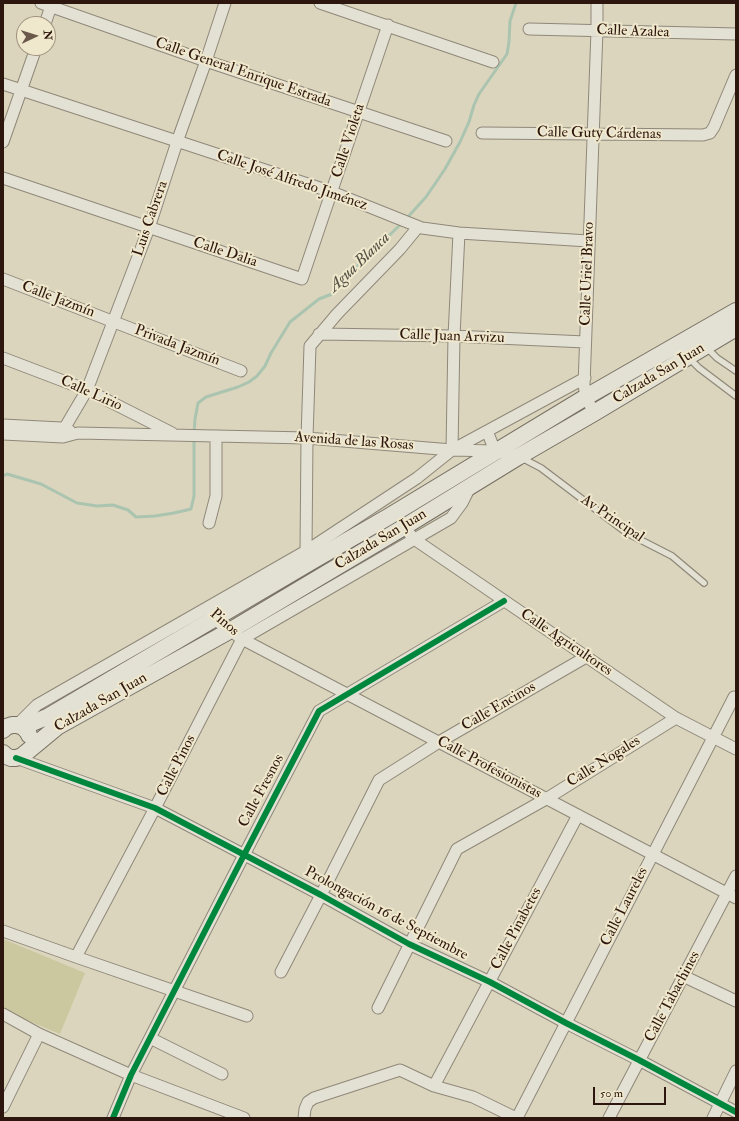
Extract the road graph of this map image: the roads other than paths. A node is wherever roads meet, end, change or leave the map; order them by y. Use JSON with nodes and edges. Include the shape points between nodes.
{"nodes":[{"id":1,"x":225,"y":3,"type":"edge"},
{"id":2,"x":320,"y":3,"type":"edge"},
{"id":3,"x":597,"y":3,"type":"edge"},
{"id":4,"x":48,"y":4,"type":"edge"},
{"id":5,"x":46,"y":16,"type":"edge"},
{"id":6,"x":388,"y":25,"type":"junction"},
{"id":7,"x":529,"y":28,"type":"dead end"},
{"id":8,"x":597,"y":30,"type":"junction"},
{"id":9,"x":736,"y":34,"type":"edge"},
{"id":10,"x":33,"y":56,"type":"edge"},
{"id":11,"x":206,"y":61,"type":"junction"},
{"id":12,"x":493,"y":62,"type":"dead end"},
{"id":13,"x":736,"y":75,"type":"edge"},
{"id":14,"x":3,"y":84,"type":"edge"},
{"id":15,"x":21,"y":90,"type":"junction"},
{"id":16,"x":358,"y":112,"type":"junction"},
{"id":17,"x":482,"y":133,"type":"dead end"},
{"id":18,"x":594,"y":133,"type":"junction"},
{"id":19,"x":446,"y":141,"type":"dead end"},
{"id":20,"x":3,"y":142,"type":"edge"},
{"id":21,"x":177,"y":142,"type":"junction"},
{"id":22,"x":3,"y":178,"type":"edge"},
{"id":23,"x":332,"y":192,"type":"junction"},
{"id":24,"x":415,"y":225,"type":"junction"},
{"id":25,"x":149,"y":228,"type":"junction"},
{"id":26,"x":459,"y":233,"type":"junction"},
{"id":27,"x":589,"y":241,"type":"junction"},
{"id":28,"x":3,"y":279,"type":"edge"},
{"id":29,"x":302,"y":279,"type":"joint"},
{"id":30,"x":736,"y":311,"type":"edge"},
{"id":31,"x":113,"y":322,"type":"junction"},
{"id":32,"x":736,"y":328,"type":"edge"},
{"id":33,"x":319,"y":334,"type":"junction"},
{"id":34,"x":454,"y":336,"type":"junction"},
{"id":35,"x":585,"y":342,"type":"junction"},
{"id":36,"x":705,"y":347,"type":"junction"},
{"id":37,"x":688,"y":357,"type":"junction"},
{"id":38,"x":3,"y":358,"type":"edge"},
{"id":39,"x":241,"y":371,"type":"dead end"},
{"id":40,"x":736,"y":371,"type":"edge"},
{"id":41,"x":585,"y":378,"type":"junction"},
{"id":42,"x":87,"y":390,"type":"junction"},
{"id":43,"x":736,"y":396,"type":"edge"},
{"id":44,"x":586,"y":397,"type":"junction"},
{"id":45,"x":594,"y":413,"type":"junction"},
{"id":46,"x":3,"y":425,"type":"edge"},
{"id":47,"x":488,"y":431,"type":"junction"},
{"id":48,"x":64,"y":433,"type":"junction"},
{"id":49,"x":3,"y":434,"type":"edge"},
{"id":50,"x":176,"y":435,"type":"junction"},
{"id":51,"x":213,"y":436,"type":"junction"},
{"id":52,"x":307,"y":438,"type":"junction"},
{"id":53,"x":452,"y":450,"type":"junction"},
{"id":54,"x":495,"y":451,"type":"junction"},
{"id":55,"x":518,"y":457,"type":"junction"},
{"id":56,"x":470,"y":486,"type":"junction"},
{"id":57,"x":209,"y":523,"type":"dead end"},
{"id":58,"x":404,"y":527,"type":"junction"},
{"id":59,"x":414,"y":539,"type":"junction"},
{"id":60,"x":309,"y":556,"type":"junction"},
{"id":61,"x":704,"y":583,"type":"dead end"},
{"id":62,"x":504,"y":600,"type":"junction"},
{"id":63,"x":210,"y":613,"type":"junction"},
{"id":64,"x":236,"y":634,"type":"junction"},
{"id":65,"x":586,"y":657,"type":"junction"},
{"id":66,"x":347,"y":694,"type":"junction"},
{"id":67,"x":734,"y":697,"type":"dead end"},
{"id":68,"x":676,"y":718,"type":"junction"},
{"id":69,"x":53,"y":722,"type":"junction"},
{"id":70,"x":10,"y":727,"type":"edge"},
{"id":71,"x":714,"y":737,"type":"junction"},
{"id":72,"x":439,"y":742,"type":"junction"},
{"id":73,"x":736,"y":749,"type":"edge"},
{"id":74,"x":11,"y":755,"type":"edge"},
{"id":75,"x":546,"y":798,"type":"junction"},
{"id":76,"x":155,"y":808,"type":"junction"},
{"id":77,"x":578,"y":815,"type":"junction"},
{"id":78,"x":652,"y":854,"type":"junction"},
{"id":79,"x":244,"y":855,"type":"junction"},
{"id":80,"x":736,"y":876,"type":"edge"},
{"id":81,"x":321,"y":895,"type":"junction"},
{"id":82,"x":731,"y":896,"type":"edge"},
{"id":83,"x":3,"y":931,"type":"edge"},
{"id":84,"x":409,"y":944,"type":"junction"},
{"id":85,"x":76,"y":957,"type":"junction"},
{"id":86,"x":280,"y":972,"type":"dead end"},
{"id":87,"x":683,"y":976,"type":"junction"},
{"id":88,"x":490,"y":982,"type":"junction"},
{"id":89,"x":175,"y":990,"type":"junction"},
{"id":90,"x":736,"y":1001,"type":"edge"},
{"id":91,"x":378,"y":1008,"type":"dead end"},
{"id":92,"x":3,"y":1014,"type":"edge"},
{"id":93,"x":247,"y":1016,"type":"dead end"},
{"id":94,"x":566,"y":1023,"type":"junction"},
{"id":95,"x":39,"y":1034,"type":"junction"},
{"id":96,"x":150,"y":1038,"type":"junction"},
{"id":97,"x":640,"y":1060,"type":"junction"},
{"id":98,"x":736,"y":1071,"type":"edge"},
{"id":99,"x":222,"y":1074,"type":"dead end"},
{"id":100,"x":131,"y":1075,"type":"junction"},
{"id":101,"x":434,"y":1086,"type":"junction"},
{"id":102,"x":720,"y":1103,"type":"junction"},
{"id":103,"x":3,"y":1107,"type":"edge"},
{"id":104,"x":736,"y":1112,"type":"edge"},
{"id":105,"x":114,"y":1118,"type":"edge"},
{"id":106,"x":244,"y":1118,"type":"edge"},
{"id":107,"x":304,"y":1118,"type":"edge"},
{"id":108,"x":516,"y":1118,"type":"edge"},
{"id":109,"x":609,"y":1118,"type":"edge"},
{"id":110,"x":713,"y":1118,"type":"edge"}],
"edges":[{"from":1,"to":11,"type":"street","name":"Luis Cabrera"},
{"from":2,"to":6,"type":"street"},
{"from":3,"to":8,"type":"street","name":"Calle Uriel Bravo"},
{"from":4,"to":5,"type":"street"},
{"from":4,"to":11,"type":"street","name":"Calle General Enrique Estrada"},
{"from":6,"to":12,"type":"street"},
{"from":6,"to":16,"type":"street","name":"Calle Violeta"},
{"from":7,"to":8,"type":"street","name":"Calle Azalea"},
{"from":8,"to":9,"type":"street","name":"Calle Azalea"},
{"from":8,"to":18,"type":"street","name":"Calle Uriel Bravo"},
{"from":10,"to":15,"type":"street"},
{"from":11,"to":16,"type":"street","name":"Calle General Enrique Estrada"},
{"from":11,"to":21,"type":"street","name":"Luis Cabrera"},
{"from":13,"to":18,"type":"street","name":"Calle Guty Cárdenas","via":[[710,133]]},
{"from":14,"to":15,"type":"street","name":"Calle José Alfredo Jiménez"},
{"from":15,"to":20,"type":"street"},
{"from":15,"to":21,"type":"street","name":"Calle José Alfredo Jiménez"},
{"from":16,"to":19,"type":"street","name":"Calle General Enrique Estrada"},
{"from":16,"to":23,"type":"street","name":"Calle Violeta"},
{"from":17,"to":18,"type":"street","name":"Calle Guty Cárdenas"},
{"from":18,"to":27,"type":"street","name":"Calle Uriel Bravo"},
{"from":21,"to":23,"type":"street","name":"Calle José Alfredo Jiménez"},
{"from":21,"to":25,"type":"street","name":"Luis Cabrera"},
{"from":22,"to":25,"type":"street","name":"Calle Dalia"},
{"from":23,"to":24,"type":"street","name":"Calle José Alfredo Jiménez"},
{"from":23,"to":29,"type":"street","name":"Calle Violeta"},
{"from":24,"to":26,"type":"street","name":"Calle José Alfredo Jiménez"},
{"from":24,"to":33,"type":"street","via":[[400,249]]},
{"from":25,"to":29,"type":"street","name":"Calle Dalia"},
{"from":25,"to":31,"type":"street","name":"Luis Cabrera"},
{"from":26,"to":27,"type":"street","name":"Calle José Alfredo Jiménez"},
{"from":26,"to":34,"type":"street"},
{"from":27,"to":35,"type":"street","name":"Calle Uriel Bravo"},
{"from":28,"to":31,"type":"street","name":"Calle Jazmín"},
{"from":30,"to":44,"type":"main road","name":"Calzada San Juan"},
{"from":31,"to":39,"type":"street","name":"Privada Jazmín"},
{"from":31,"to":42,"type":"street","name":"Luis Cabrera"},
{"from":32,"to":36,"type":"main road","name":"Calzada San Juan"},
{"from":33,"to":34,"type":"street","name":"Calle Juan Arvizu"},
{"from":33,"to":52,"type":"street","via":[[310,346]]},
{"from":34,"to":35,"type":"street","name":"Calle Juan Arvizu"},
{"from":34,"to":53,"type":"street"},
{"from":35,"to":41,"type":"street","name":"Calle Uriel Bravo"},
{"from":36,"to":37,"type":"main road","name":"Calzada San Juan"},
{"from":36,"to":40,"type":"lane"},
{"from":37,"to":43,"type":"lane"},
{"from":37,"to":45,"type":"main road","name":"Calzada San Juan"},
{"from":38,"to":42,"type":"street","name":"Calle Lirio"},
{"from":41,"to":44,"type":"street","name":"Calle Uriel Bravo"},
{"from":41,"to":47,"type":"street"},
{"from":42,"to":48,"type":"street","name":"Luis Cabrera"},
{"from":42,"to":50,"type":"street","name":"Calle Lirio"},
{"from":44,"to":45,"type":"street","name":"Calle Uriel Bravo"},
{"from":44,"to":54,"type":"main road","name":"Calzada San Juan"},
{"from":45,"to":55,"type":"main road","name":"Calzada San Juan"},
{"from":46,"to":48,"type":"street"},
{"from":47,"to":53,"type":"street"},
{"from":47,"to":54,"type":"street"},
{"from":48,"to":49,"type":"street"},
{"from":48,"to":50,"type":"street"},
{"from":50,"to":51,"type":"street","name":"Avenida de las Rosas"},
{"from":51,"to":52,"type":"street","name":"Avenida de las Rosas"},
{"from":51,"to":57,"type":"street","via":[[216,496]]},
{"from":52,"to":53,"type":"street","name":"Avenida de las Rosas"},
{"from":52,"to":60,"type":"street"},
{"from":53,"to":54,"type":"street","name":"Avenida de las Rosas"},
{"from":53,"to":60,"type":"street"},
{"from":54,"to":55,"type":"street","name":"Avenida de las Rosas"},
{"from":54,"to":60,"type":"main road","name":"Calzada San Juan","via":[[388,517]]},
{"from":55,"to":56,"type":"main road","name":"Calzada San Juan"},
{"from":55,"to":61,"type":"lane","name":"Av Principal","via":[[541,468],[627,532],[672,556]]},
{"from":56,"to":58,"type":"main road","name":"Calzada San Juan"},
{"from":56,"to":59,"type":"street","via":[[451,518]]},
{"from":58,"to":59,"type":"street","name":"Calle Agricultores"},
{"from":58,"to":64,"type":"main road","name":"Calzada San Juan"},
{"from":59,"to":62,"type":"street","name":"Calle Agricultores"},
{"from":59,"to":64,"type":"street"},
{"from":60,"to":63,"type":"main road","name":"Calzada San Juan"},
{"from":62,"to":65,"type":"street","name":"Calle Agricultores"},
{"from":62,"to":66,"type":"street","name":"Calle Fresnos"},
{"from":63,"to":64,"type":"street","name":"Pinos"},
{"from":63,"to":69,"type":"main road","name":"Calzada San Juan"},
{"from":63,"to":70,"type":"street","via":[[37,705]]},
{"from":64,"to":66,"type":"street","name":"Calle Profesionistas"},
{"from":64,"to":69,"type":"main road","name":"Calzada San Juan"},
{"from":64,"to":76,"type":"street","name":"Calle Pinos"},
{"from":65,"to":68,"type":"street","name":"Calle Agricultores"},
{"from":65,"to":72,"type":"street","name":"Calle Encinos"},
{"from":66,"to":72,"type":"street","name":"Calle Profesionistas"},
{"from":66,"to":79,"type":"street","name":"Calle Fresnos","via":[[319,711]]},
{"from":67,"to":71,"type":"street","name":"Calle Laureles"},
{"from":68,"to":71,"type":"street","name":"Calle Agricultores"},
{"from":68,"to":75,"type":"street","name":"Calle Nogales"},
{"from":69,"to":70,"type":"main road","name":"Calzada San Juan"},
{"from":69,"to":74,"type":"main road","name":"Calzada San Juan"},
{"from":70,"to":74,"type":"main road","via":[[28,732],[31,738],[31,746]]},
{"from":71,"to":73,"type":"street","name":"Calle Agricultores"},
{"from":71,"to":78,"type":"street","name":"Calle Laureles"},
{"from":72,"to":75,"type":"street","name":"Calle Profesionistas"},
{"from":72,"to":81,"type":"street","name":"Calle Encinos","via":[[379,780]]},
{"from":74,"to":76,"type":"street","name":"Prolongación 16 de Septiembre"},
{"from":75,"to":77,"type":"street","name":"Calle Profesionistas"},
{"from":75,"to":84,"type":"street","name":"Calle Nogales","via":[[458,849]]},
{"from":76,"to":79,"type":"street","name":"Prolongación 16 de Septiembre"},
{"from":76,"to":85,"type":"street","name":"Calle Pinos"},
{"from":77,"to":78,"type":"street","name":"Calle Profesionistas"},
{"from":77,"to":88,"type":"street","name":"Calle Pinabetes"},
{"from":78,"to":82,"type":"street","name":"Calle Profesionistas"},
{"from":78,"to":94,"type":"street","name":"Calle Laureles"},
{"from":79,"to":81,"type":"street","name":"Prolongación 16 de Septiembre"},
{"from":79,"to":89,"type":"street","name":"Calle Fresnos"},
{"from":80,"to":82,"type":"street","name":"Calle Tabachines"},
{"from":81,"to":84,"type":"street","name":"Prolongación 16 de Septiembre"},
{"from":81,"to":86,"type":"street","name":"Calle Encinos"},
{"from":82,"to":87,"type":"street","name":"Calle Tabachines"},
{"from":83,"to":85,"type":"street"},
{"from":84,"to":88,"type":"street","name":"Prolongación 16 de Septiembre"},
{"from":84,"to":91,"type":"street","name":"Calle Nogales"},
{"from":85,"to":89,"type":"street"},
{"from":87,"to":90,"type":"street"},
{"from":87,"to":97,"type":"street","name":"Calle Tabachines"},
{"from":88,"to":94,"type":"street","name":"Prolongación 16 de Septiembre"},
{"from":88,"to":101,"type":"street","name":"Calle Pinabetes"},
{"from":89,"to":93,"type":"street"},
{"from":89,"to":96,"type":"street","name":"Calle Fresnos"},
{"from":92,"to":95,"type":"street"},
{"from":94,"to":97,"type":"street","name":"Prolongación 16 de Septiembre"},
{"from":94,"to":108,"type":"street","name":"Calle Laureles"},
{"from":95,"to":100,"type":"street"},
{"from":95,"to":103,"type":"street"},
{"from":96,"to":99,"type":"street"},
{"from":96,"to":100,"type":"street","name":"Calle Fresnos"},
{"from":97,"to":102,"type":"street","name":"Prolongación 16 de Septiembre"},
{"from":97,"to":109,"type":"street","name":"Calle Tabachines"},
{"from":98,"to":102,"type":"street"},
{"from":100,"to":105,"type":"street","name":"Calle Fresnos"},
{"from":100,"to":106,"type":"street"},
{"from":101,"to":107,"type":"street","via":[[400,1070],[314,1098],[308,1102]]},
{"from":101,"to":108,"type":"street","via":[[473,1097]]},
{"from":102,"to":104,"type":"street","name":"Prolongación 16 de Septiembre"},
{"from":102,"to":110,"type":"street"}]}
